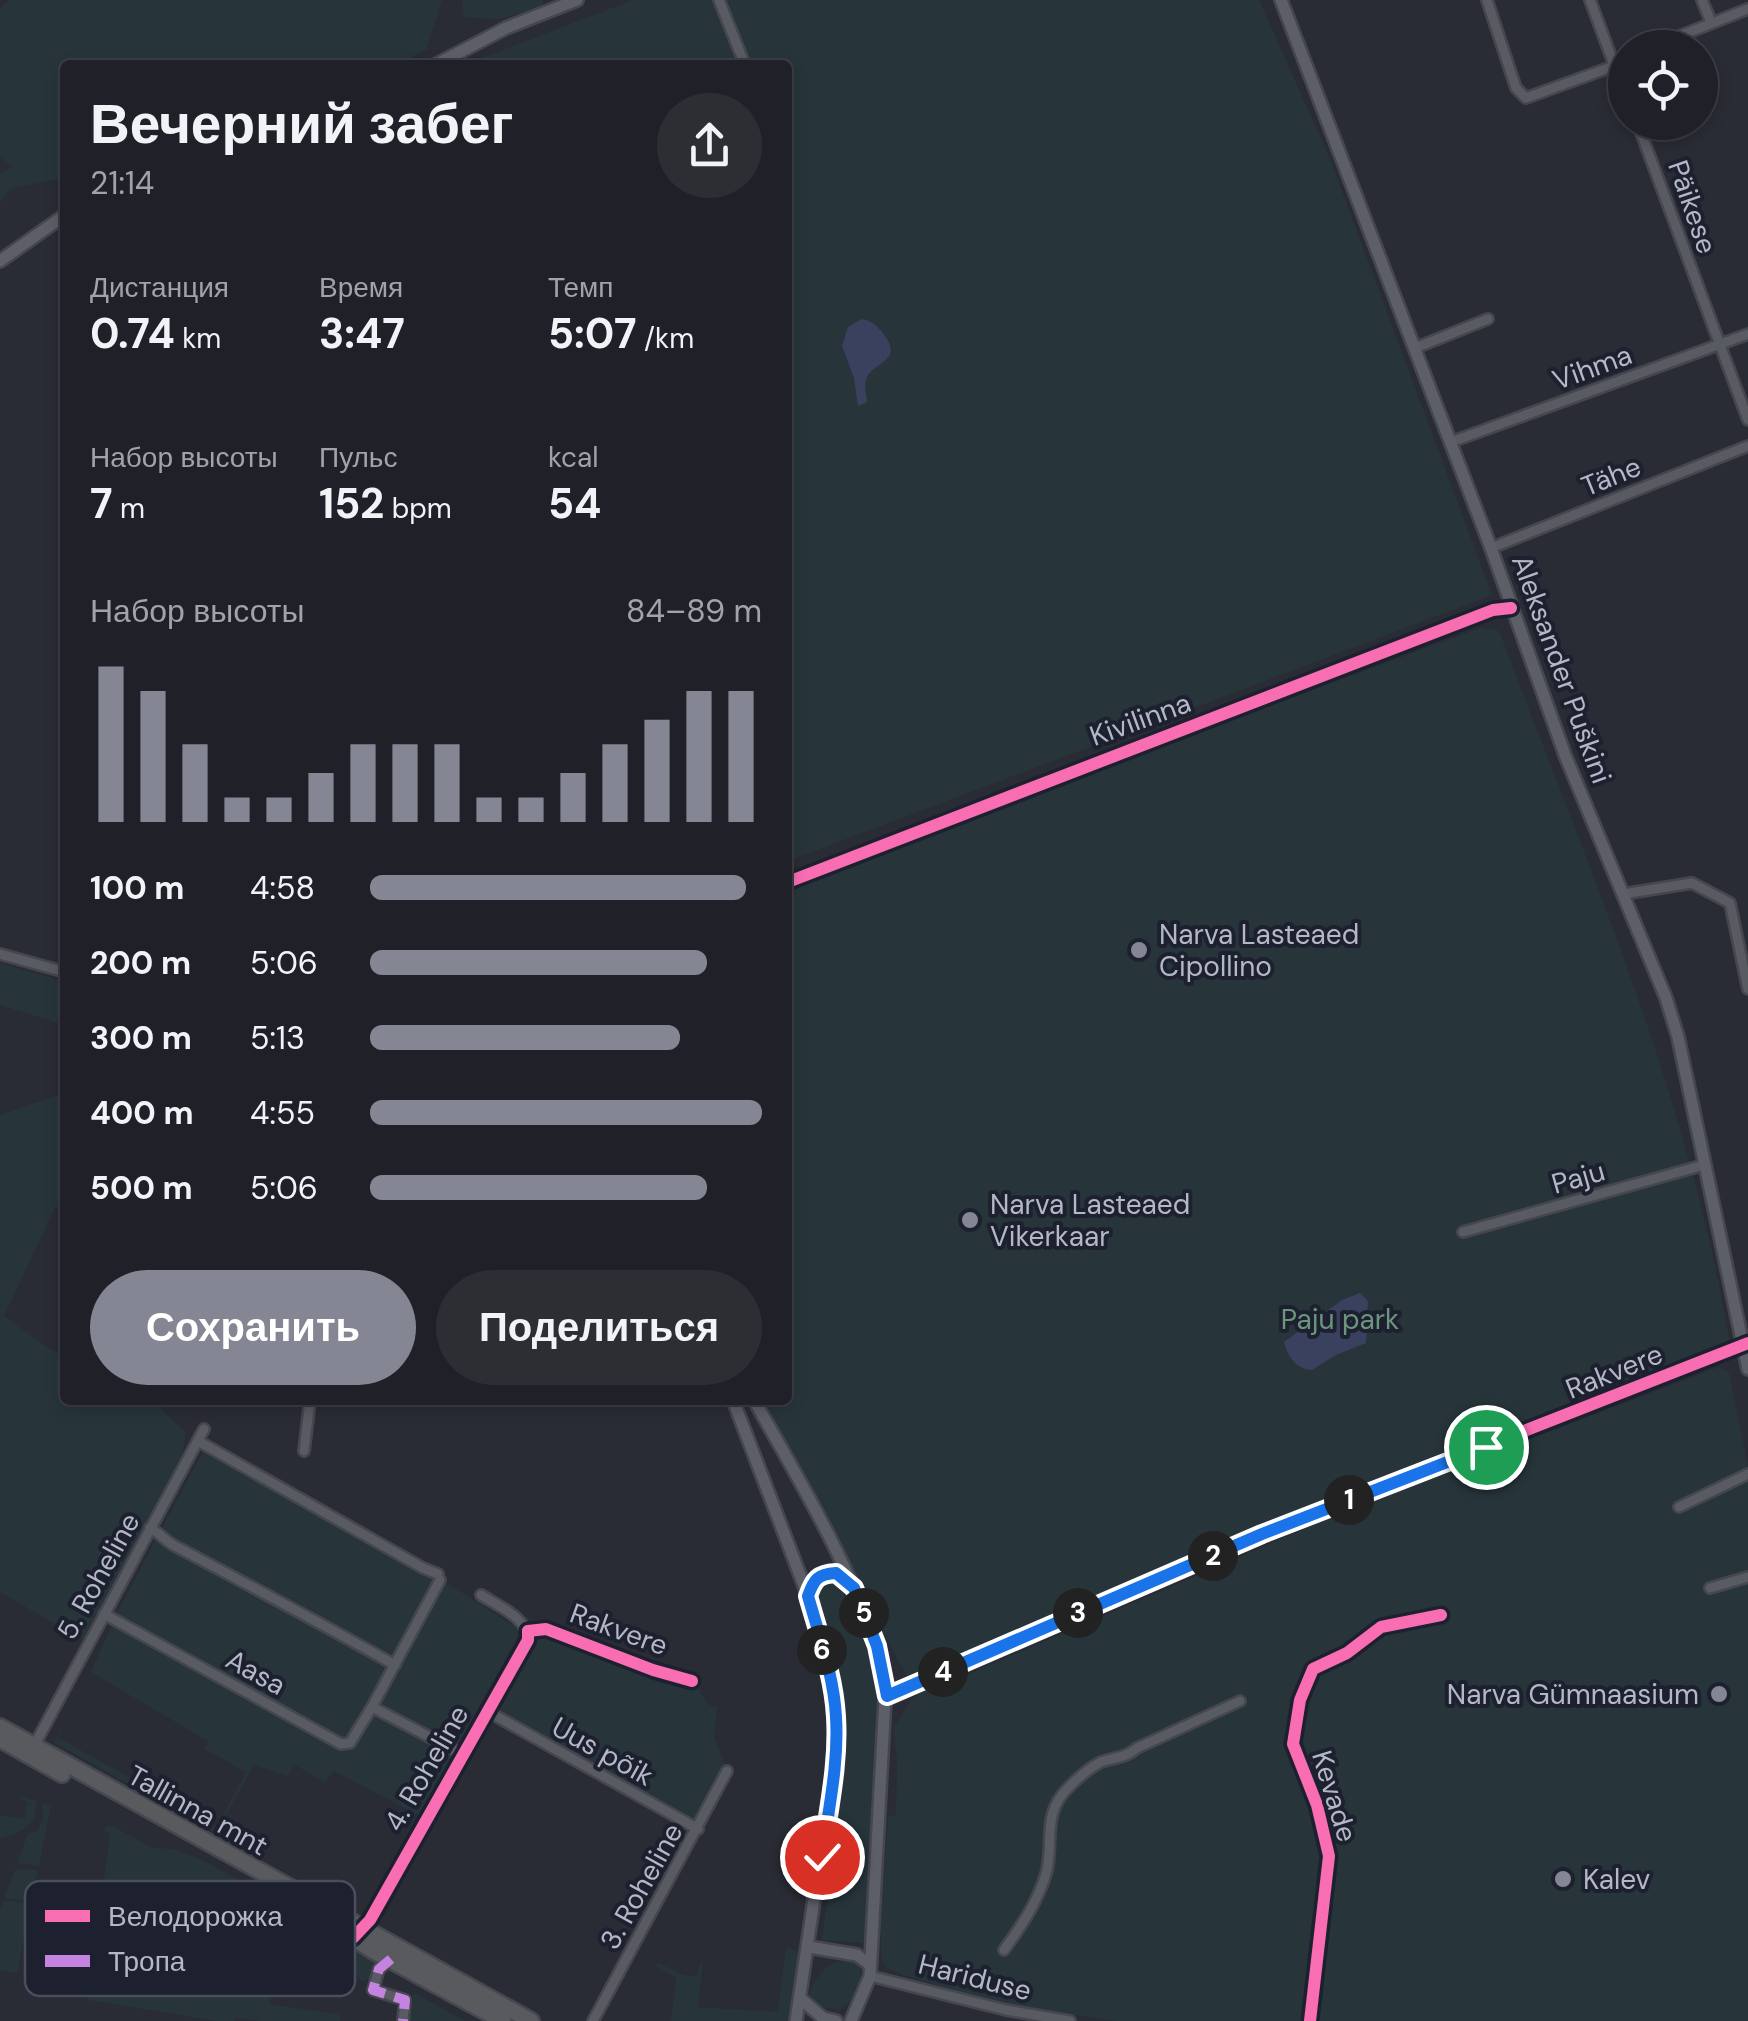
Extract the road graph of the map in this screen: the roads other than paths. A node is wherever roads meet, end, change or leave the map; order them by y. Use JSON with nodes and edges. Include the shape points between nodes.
{"nodes":[{"id":1,"x":577,"y":0,"type":"edge"},
{"id":2,"x":718,"y":0,"type":"edge"},
{"id":3,"x":1281,"y":0,"type":"edge"},
{"id":4,"x":1486,"y":0,"type":"edge"},
{"id":5,"x":1590,"y":0,"type":"edge"},
{"id":6,"x":1702,"y":0,"type":"edge"},
{"id":7,"x":1748,"y":8,"type":"edge"},
{"id":8,"x":1711,"y":22,"type":"junction"},
{"id":9,"x":1692,"y":30,"type":"edge"},
{"id":10,"x":1608,"y":51,"type":"edge"},
{"id":11,"x":445,"y":60,"type":"edge"},
{"id":12,"x":742,"y":60,"type":"edge"},
{"id":13,"x":1608,"y":67,"type":"edge"},
{"id":14,"x":1644,"y":140,"type":"edge"},
{"id":15,"x":60,"y":218,"type":"edge"},
{"id":16,"x":0,"y":260,"type":"edge"},
{"id":17,"x":1488,"y":319,"type":"dead end"},
{"id":18,"x":1748,"y":334,"type":"edge"},
{"id":19,"x":1720,"y":345,"type":"junction"},
{"id":20,"x":1414,"y":348,"type":"junction"},
{"id":21,"x":1748,"y":420,"type":"edge"},
{"id":22,"x":1451,"y":442,"type":"junction"},
{"id":23,"x":1748,"y":446,"type":"edge"},
{"id":24,"x":1491,"y":548,"type":"junction"},
{"id":25,"x":1511,"y":608,"type":"junction"},
{"id":26,"x":792,"y":880,"type":"edge"},
{"id":27,"x":1623,"y":894,"type":"junction"},
{"id":28,"x":0,"y":954,"type":"edge"},
{"id":29,"x":60,"y":971,"type":"edge"},
{"id":30,"x":1748,"y":989,"type":"edge"},
{"id":31,"x":1704,"y":1165,"type":"junction"},
{"id":32,"x":1463,"y":1232,"type":"dead end"},
{"id":33,"x":1745,"y":1344,"type":"edge"},
{"id":34,"x":1748,"y":1369,"type":"edge"},
{"id":35,"x":309,"y":1405,"type":"edge"},
{"id":36,"x":735,"y":1405,"type":"edge"},
{"id":37,"x":757,"y":1405,"type":"edge"},
{"id":38,"x":204,"y":1429,"type":"dead end"},
{"id":39,"x":198,"y":1441,"type":"junction"},
{"id":40,"x":304,"y":1451,"type":"dead end"},
{"id":41,"x":1748,"y":1474,"type":"edge"},
{"id":42,"x":1679,"y":1507,"type":"dead end"},
{"id":43,"x":150,"y":1528,"type":"junction"},
{"id":44,"x":1748,"y":1577,"type":"edge"},
{"id":45,"x":854,"y":1588,"type":"junction"},
{"id":46,"x":1710,"y":1588,"type":"dead end"},
{"id":47,"x":482,"y":1595,"type":"dead end"},
{"id":48,"x":808,"y":1596,"type":"junction"},
{"id":49,"x":104,"y":1614,"type":"junction"},
{"id":50,"x":1441,"y":1615,"type":"dead end"},
{"id":51,"x":528,"y":1631,"type":"joint"},
{"id":52,"x":395,"y":1665,"type":"junction"},
{"id":53,"x":887,"y":1696,"type":"junction"},
{"id":54,"x":1240,"y":1702,"type":"dead end"},
{"id":55,"x":372,"y":1706,"type":"junction"},
{"id":56,"x":487,"y":1711,"type":"junction"},
{"id":57,"x":0,"y":1727,"type":"edge"},
{"id":58,"x":0,"y":1739,"type":"edge"},
{"id":59,"x":34,"y":1746,"type":"junction"},
{"id":60,"x":464,"y":1755,"type":"junction"},
{"id":61,"x":727,"y":1771,"type":"dead end"},
{"id":62,"x":698,"y":1828,"type":"junction"},
{"id":63,"x":257,"y":1881,"type":"edge"},
{"id":64,"x":267,"y":1881,"type":"edge"},
{"id":65,"x":355,"y":1932,"type":"edge"},
{"id":66,"x":355,"y":1933,"type":"edge"},
{"id":67,"x":358,"y":1934,"type":"junction"},
{"id":68,"x":809,"y":1947,"type":"junction"},
{"id":69,"x":1004,"y":1950,"type":"dead end"},
{"id":70,"x":391,"y":1959,"type":"junction"},
{"id":71,"x":870,"y":1970,"type":"junction"},
{"id":72,"x":801,"y":1999,"type":"junction"},
{"id":73,"x":849,"y":2020,"type":"edge"},
{"id":74,"x":404,"y":2021,"type":"edge"},
{"id":75,"x":503,"y":2021,"type":"edge"},
{"id":76,"x":531,"y":2021,"type":"edge"},
{"id":77,"x":593,"y":2021,"type":"edge"},
{"id":78,"x":796,"y":2021,"type":"edge"},
{"id":79,"x":836,"y":2021,"type":"edge"},
{"id":80,"x":1070,"y":2021,"type":"edge"},
{"id":81,"x":1310,"y":2021,"type":"edge"}],
"edges":[{"from":1,"to":11,"type":"main road"},
{"from":2,"to":12,"type":"street"},
{"from":3,"to":20,"type":"main road","name":"Aleksander Puškini"},
{"from":4,"to":13,"type":"street","via":[[1522,96]]},
{"from":5,"to":10,"type":"street"},
{"from":6,"to":8,"type":"street"},
{"from":7,"to":8,"type":"street"},
{"from":8,"to":9,"type":"street"},
{"from":14,"to":19,"type":"street","name":"Päikese"},
{"from":15,"to":16,"type":"main road"},
{"from":17,"to":20,"type":"street"},
{"from":18,"to":19,"type":"street","name":"Vihma"},
{"from":19,"to":21,"type":"street","name":"Päikese"},
{"from":19,"to":22,"type":"street","name":"Vihma"},
{"from":20,"to":22,"type":"main road","name":"Aleksander Puškini"},
{"from":22,"to":24,"type":"main road","name":"Aleksander Puškini"},
{"from":23,"to":24,"type":"street","name":"Tähe"},
{"from":24,"to":25,"type":"main road","name":"Aleksander Puškini"},
{"from":25,"to":26,"type":"street","name":"Kivilinna"},
{"from":25,"to":27,"type":"main road","name":"Aleksander Puškini"},
{"from":27,"to":30,"type":"street","via":[[1692,883],[1730,903]]},
{"from":27,"to":31,"type":"main road","name":"Aleksander Puškini","via":[[1678,1037]]},
{"from":28,"to":29,"type":"street"},
{"from":31,"to":32,"type":"street","name":"Paju"},
{"from":31,"to":33,"type":"main road","name":"Aleksander Puškini"},
{"from":33,"to":34,"type":"main road","name":"Aleksander Puškini"},
{"from":33,"to":53,"type":"main road","name":"Rakvere","via":[[1262,1534]]},
{"from":35,"to":40,"type":"street"},
{"from":36,"to":48,"type":"main road"},
{"from":37,"to":45,"type":"main road"},
{"from":38,"to":39,"type":"street","name":"5. Roheline"},
{"from":39,"to":43,"type":"street","name":"5. Roheline"},
{"from":39,"to":52,"type":"street","name":"Aasa","via":[[439,1577]]},
{"from":41,"to":42,"type":"street"},
{"from":43,"to":49,"type":"street","name":"5. Roheline"},
{"from":43,"to":52,"type":"street"},
{"from":44,"to":46,"type":"street"},
{"from":45,"to":48,"type":"main road","via":[[836,1573],[822,1574]]},
{"from":45,"to":53,"type":"main road","via":[[877,1646]]},
{"from":47,"to":51,"type":"street","name":"Rakvere"},
{"from":48,"to":68,"type":"main road","via":[[836,1718]]},
{"from":49,"to":55,"type":"street","name":"Aasa","via":[[342,1744],[350,1743]]},
{"from":49,"to":59,"type":"street","name":"5. Roheline"},
{"from":50,"to":81,"type":"street","name":"Kevade","via":[[1381,1626],[1347,1654],[1313,1669],[1300,1700],[1293,1744],[1329,1856]]},
{"from":51,"to":56,"type":"street","name":"4. Roheline"},
{"from":52,"to":55,"type":"street","name":"Aasa"},
{"from":53,"to":71,"type":"main road"},
{"from":54,"to":69,"type":"street","via":[[1128,1756],[1098,1763],[1067,1788],[1052,1812],[1047,1871],[1033,1910]]},
{"from":55,"to":60,"type":"street"},
{"from":56,"to":60,"type":"street","name":"4. Roheline"},
{"from":56,"to":62,"type":"street","name":"Uus põik"},
{"from":57,"to":59,"type":"highway","name":"Tallinna mnt"},
{"from":58,"to":63,"type":"highway","name":"Tallinna mnt"},
{"from":59,"to":64,"type":"highway","name":"Tallinna mnt"},
{"from":60,"to":67,"type":"street","name":"4. Roheline"},
{"from":61,"to":62,"type":"street","name":"3. Roheline"},
{"from":62,"to":77,"type":"street","name":"3. Roheline"},
{"from":65,"to":67,"type":"highway","name":"Tallinna mnt"},
{"from":66,"to":67,"type":"highway","name":"Tallinna mnt"},
{"from":67,"to":70,"type":"highway","name":"Tallinna mnt"},
{"from":67,"to":76,"type":"highway","name":"Tallinna mnt"},
{"from":68,"to":71,"type":"main road","via":[[856,1955]]},
{"from":68,"to":72,"type":"main road"},
{"from":70,"to":74,"type":"street","via":[[374,1990],[405,2000]]},
{"from":70,"to":75,"type":"highway","name":"Tallinna mnt"},
{"from":71,"to":73,"type":"main road"},
{"from":71,"to":80,"type":"street","name":"Hariduse","via":[[1006,2010]]},
{"from":72,"to":78,"type":"main road"},
{"from":72,"to":79,"type":"main road"}]}
